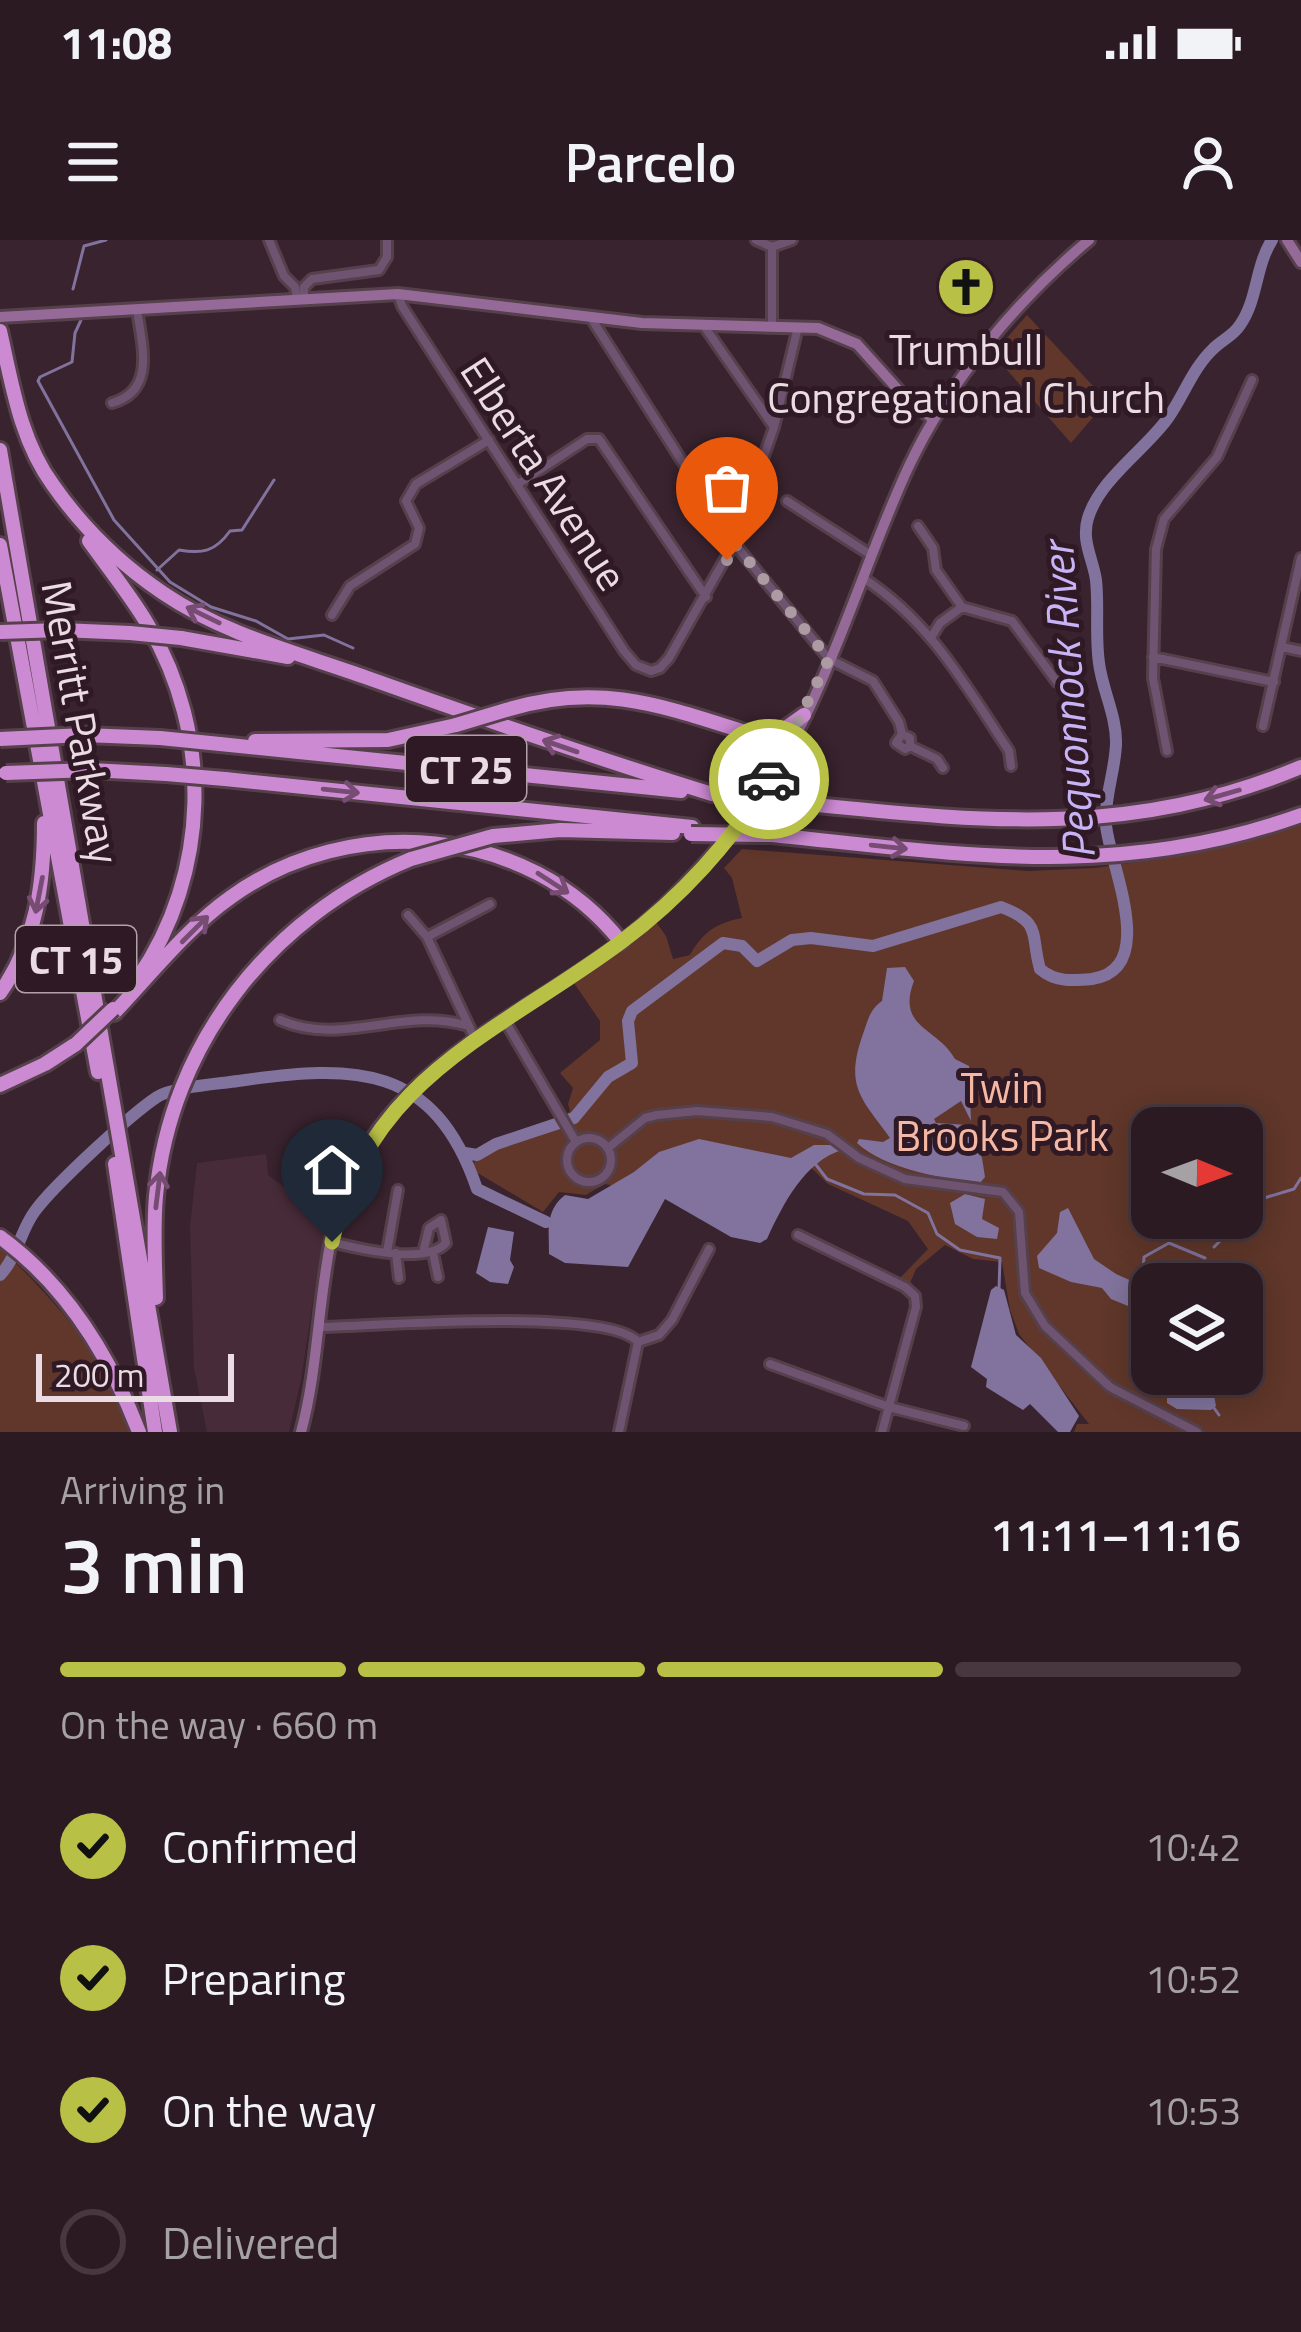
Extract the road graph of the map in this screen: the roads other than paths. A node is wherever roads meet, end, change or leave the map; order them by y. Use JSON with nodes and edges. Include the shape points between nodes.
{"nodes":[{"id":1,"x":269,"y":240,"type":"edge"},
{"id":2,"x":387,"y":240,"type":"edge"},
{"id":3,"x":755,"y":240,"type":"edge"},
{"id":4,"x":792,"y":240,"type":"edge"},
{"id":5,"x":1089,"y":240,"type":"edge"},
{"id":6,"x":1287,"y":240,"type":"edge"},
{"id":7,"x":772,"y":247,"type":"junction"},
{"id":8,"x":1301,"y":262,"type":"edge"},
{"id":9,"x":398,"y":294,"type":"junction"},
{"id":10,"x":300,"y":299,"type":"junction"},
{"id":11,"x":137,"y":310,"type":"junction"},
{"id":12,"x":0,"y":317,"type":"edge"},
{"id":13,"x":590,"y":317,"type":"junction"},
{"id":14,"x":704,"y":326,"type":"junction"},
{"id":15,"x":772,"y":327,"type":"junction"},
{"id":16,"x":798,"y":327,"type":"junction"},
{"id":17,"x":1,"y":334,"type":"edge"},
{"id":18,"x":1252,"y":380,"type":"dead end"},
{"id":19,"x":112,"y":404,"type":"dead end"},
{"id":20,"x":933,"y":419,"type":"junction"},
{"id":21,"x":774,"y":427,"type":"junction"},
{"id":22,"x":489,"y":440,"type":"junction"},
{"id":23,"x":0,"y":450,"type":"edge"},
{"id":24,"x":50,"y":482,"type":"junction"},
{"id":25,"x":518,"y":484,"type":"junction"},
{"id":26,"x":787,"y":501,"type":"dead end"},
{"id":27,"x":918,"y":526,"type":"dead end"},
{"id":28,"x":734,"y":543,"type":"junction"},
{"id":29,"x":0,"y":544,"type":"edge"},
{"id":30,"x":873,"y":556,"type":"junction"},
{"id":31,"x":1301,"y":558,"type":"edge"},
{"id":32,"x":863,"y":578,"type":"junction"},
{"id":33,"x":706,"y":597,"type":"junction"},
{"id":34,"x":962,"y":607,"type":"junction"},
{"id":35,"x":332,"y":615,"type":"dead end"},
{"id":36,"x":0,"y":632,"type":"edge"},
{"id":37,"x":932,"y":636,"type":"junction"},
{"id":38,"x":1282,"y":647,"type":"junction"},
{"id":39,"x":1301,"y":651,"type":"edge"},
{"id":40,"x":1153,"y":657,"type":"junction"},
{"id":41,"x":829,"y":659,"type":"junction"},
{"id":42,"x":1057,"y":682,"type":"dead end"},
{"id":43,"x":1274,"y":682,"type":"junction"},
{"id":44,"x":391,"y":686,"type":"junction"},
{"id":45,"x":803,"y":715,"type":"junction"},
{"id":46,"x":1263,"y":726,"type":"dead end"},
{"id":47,"x":738,"y":730,"type":"junction"},
{"id":48,"x":0,"y":739,"type":"edge"},
{"id":49,"x":220,"y":745,"type":"junction"},
{"id":50,"x":1167,"y":752,"type":"dead end"},
{"id":51,"x":782,"y":757,"type":"junction"},
{"id":52,"x":1011,"y":766,"type":"dead end"},
{"id":53,"x":1301,"y":767,"type":"edge"},
{"id":54,"x":943,"y":768,"type":"dead end"},
{"id":55,"x":2,"y":774,"type":"edge"},
{"id":56,"x":44,"y":788,"type":"junction"},
{"id":57,"x":714,"y":794,"type":"junction"},
{"id":58,"x":1301,"y":814,"type":"edge"},
{"id":59,"x":692,"y":831,"type":"junction"},
{"id":60,"x":490,"y":904,"type":"dead end"},
{"id":61,"x":408,"y":915,"type":"dead end"},
{"id":62,"x":427,"y":937,"type":"junction"},
{"id":63,"x":621,"y":942,"type":"junction"},
{"id":64,"x":0,"y":993,"type":"edge"},
{"id":65,"x":114,"y":1011,"type":"junction"},
{"id":66,"x":280,"y":1020,"type":"dead end"},
{"id":67,"x":505,"y":1021,"type":"junction"},
{"id":68,"x":465,"y":1025,"type":"junction"},
{"id":69,"x":475,"y":1039,"type":"junction"},
{"id":70,"x":0,"y":1084,"type":"edge"},
{"id":71,"x":112,"y":1126,"type":"junction"},
{"id":72,"x":576,"y":1142,"type":"junction"},
{"id":73,"x":608,"y":1148,"type":"junction"},
{"id":74,"x":117,"y":1152,"type":"junction"},
{"id":75,"x":398,"y":1190,"type":"dead end"},
{"id":76,"x":799,"y":1235,"type":"dead end"},
{"id":77,"x":3,"y":1239,"type":"edge"},
{"id":78,"x":332,"y":1242,"type":"junction"},
{"id":79,"x":709,"y":1249,"type":"dead end"},
{"id":80,"x":391,"y":1253,"type":"junction"},
{"id":81,"x":438,"y":1277,"type":"dead end"},
{"id":82,"x":399,"y":1278,"type":"dead end"},
{"id":83,"x":321,"y":1327,"type":"junction"},
{"id":84,"x":638,"y":1342,"type":"junction"},
{"id":85,"x":770,"y":1364,"type":"dead end"},
{"id":86,"x":889,"y":1407,"type":"junction"},
{"id":87,"x":964,"y":1426,"type":"dead end"},
{"id":88,"x":139,"y":1432,"type":"edge"},
{"id":89,"x":155,"y":1432,"type":"edge"},
{"id":90,"x":171,"y":1432,"type":"edge"},
{"id":91,"x":301,"y":1432,"type":"edge"},
{"id":92,"x":619,"y":1432,"type":"edge"},
{"id":93,"x":882,"y":1432,"type":"edge"},
{"id":94,"x":1197,"y":1432,"type":"edge"}],
"edges":[{"from":1,"to":10,"type":"street"},
{"from":2,"to":10,"type":"street","via":[[379,270],[312,279]]},
{"from":3,"to":7,"type":"street"},
{"from":4,"to":7,"type":"street"},
{"from":5,"to":20,"type":"main road","via":[[1000,331]]},
{"from":6,"to":8,"type":"main road"},
{"from":7,"to":15,"type":"street"},
{"from":9,"to":10,"type":"main road"},
{"from":9,"to":13,"type":"main road"},
{"from":9,"to":22,"type":"street","name":"Elberta Avenue"},
{"from":10,"to":11,"type":"main road"},
{"from":11,"to":12,"type":"main road"},
{"from":11,"to":19,"type":"street","via":[[143,375],[127,399]]},
{"from":13,"to":14,"type":"main road"},
{"from":13,"to":28,"type":"street"},
{"from":14,"to":15,"type":"main road"},
{"from":14,"to":21,"type":"street"},
{"from":15,"to":16,"type":"main road"},
{"from":16,"to":20,"type":"main road","via":[[856,344]]},
{"from":16,"to":21,"type":"street"},
{"from":17,"to":24,"type":"highway","via":[[22,426]]},
{"from":18,"to":40,"type":"street","via":[[1217,457],[1164,519]]},
{"from":20,"to":30,"type":"main road"},
{"from":21,"to":28,"type":"street"},
{"from":22,"to":25,"type":"street","name":"Elberta Avenue"},
{"from":22,"to":35,"type":"street","via":[[413,487],[406,501],[416,544],[350,586]]},
{"from":23,"to":71,"type":"highway","name":"Merritt Parkway","number":"CT 15"},
{"from":44,"to":24,"type":"highway","one_way":true,"via":[[188,608],[102,545]]},
{"from":24,"to":65,"type":"highway","via":[[148,625],[177,688],[193,760],[185,880],[156,950]]},
{"from":25,"to":33,"type":"street","via":[[596,437]]},
{"from":25,"to":33,"type":"street","name":"Elberta Avenue","via":[[640,668],[654,671],[669,658]]},
{"from":26,"to":30,"type":"street"},
{"from":27,"to":34,"type":"street"},
{"from":28,"to":33,"type":"street"},
{"from":28,"to":41,"type":"street"},
{"from":29,"to":56,"type":"highway","name":"Merritt Parkway","number":"CT 15"},
{"from":30,"to":32,"type":"main road"},
{"from":31,"to":38,"type":"street"},
{"from":32,"to":37,"type":"street"},
{"from":32,"to":41,"type":"main road"},
{"from":34,"to":37,"type":"street"},
{"from":34,"to":42,"type":"street","via":[[1012,621]]},
{"from":36,"to":44,"type":"highway","bridge":true,"via":[[181,638]]},
{"from":37,"to":52,"type":"street","via":[[1010,751]]},
{"from":38,"to":39,"type":"street"},
{"from":38,"to":43,"type":"street"},
{"from":40,"to":43,"type":"street"},
{"from":40,"to":50,"type":"street"},
{"from":41,"to":45,"type":"main road"},
{"from":41,"to":54,"type":"street","via":[[873,681],[899,722],[897,746]]},
{"from":43,"to":46,"type":"street"},
{"from":57,"to":44,"type":"highway","one_way":true},
{"from":45,"to":47,"type":"highway","via":[[774,734]]},
{"from":45,"to":51,"type":"main road"},
{"from":47,"to":49,"type":"highway","bridge":true,"via":[[598,695],[551,698],[388,740]]},
{"from":47,"to":51,"type":"highway"},
{"from":48,"to":49,"type":"highway","number":"CT 25","bridge":true,"via":[[84,735]]},
{"from":49,"to":57,"type":"highway","number":"CT 25"},
{"from":51,"to":63,"type":"main road","via":[[747,814],[682,890]]},
{"from":53,"to":57,"type":"highway","number":"CT 25","one_way":true,"bridge":true,"via":[[1223,795],[1082,820],[986,821]]},
{"from":55,"to":59,"type":"highway","number":"CT 25","one_way":true,"bridge":true,"via":[[166,774]]},
{"from":56,"to":64,"type":"highway","one_way":true,"via":[[39,901]]},
{"from":56,"to":71,"type":"highway","name":"Merritt Parkway","number":"CT 15"},
{"from":59,"to":58,"type":"highway","number":"CT 25","one_way":true,"bridge":true,"via":[[1088,859],[1234,836]]},
{"from":90,"to":59,"type":"highway","one_way":true,"bridge":true,"via":[[156,1195],[192,1067],[228,1001],[283,937],[345,892],[411,859],[493,836]]},
{"from":60,"to":62,"type":"street"},
{"from":61,"to":62,"type":"street"},
{"from":62,"to":68,"type":"street"},
{"from":65,"to":63,"type":"highway","one_way":true,"via":[[232,896],[292,863],[365,844],[443,844],[510,860],[565,890]]},
{"from":63,"to":67,"type":"main road"},
{"from":65,"to":70,"type":"highway","bridge":true,"via":[[45,1064]]},
{"from":66,"to":68,"type":"street","via":[[316,1032],[392,1022]]},
{"from":67,"to":69,"type":"main road"},
{"from":67,"to":72,"type":"street"},
{"from":68,"to":69,"type":"street"},
{"from":69,"to":78,"type":"main road","via":[[394,1109],[355,1166]]},
{"from":71,"to":74,"type":"highway","name":"Merritt Parkway","number":"CT 15"},
{"from":72,"to":73,"type":"street","via":[[592,1138]]},
{"from":72,"to":73,"type":"street","via":[[567,1164],[581,1181],[608,1171]]},
{"from":73,"to":94,"type":"street","via":[[645,1118],[751,1112],[837,1138],[905,1179],[1004,1192],[1019,1211],[1025,1293],[1045,1326],[1110,1387]]},
{"from":74,"to":89,"type":"highway","name":"Merritt Parkway","number":"CT 15"},
{"from":74,"to":90,"type":"highway","name":"Merritt Parkway","number":"CT 15"},
{"from":75,"to":80,"type":"street"},
{"from":76,"to":86,"type":"street","via":[[914,1296]]},
{"from":77,"to":88,"type":"highway","via":[[64,1299],[100,1350]]},
{"from":78,"to":80,"type":"street"},
{"from":78,"to":83,"type":"main road"},
{"from":79,"to":84,"type":"street","via":[[672,1320]]},
{"from":80,"to":81,"type":"street","via":[[428,1253]]},
{"from":80,"to":82,"type":"street"},
{"from":83,"to":84,"type":"street","via":[[560,1324],[622,1330]]},
{"from":83,"to":91,"type":"main road"},
{"from":84,"to":92,"type":"street"},
{"from":85,"to":86,"type":"street"},
{"from":86,"to":87,"type":"street"},
{"from":86,"to":93,"type":"street"}]}
